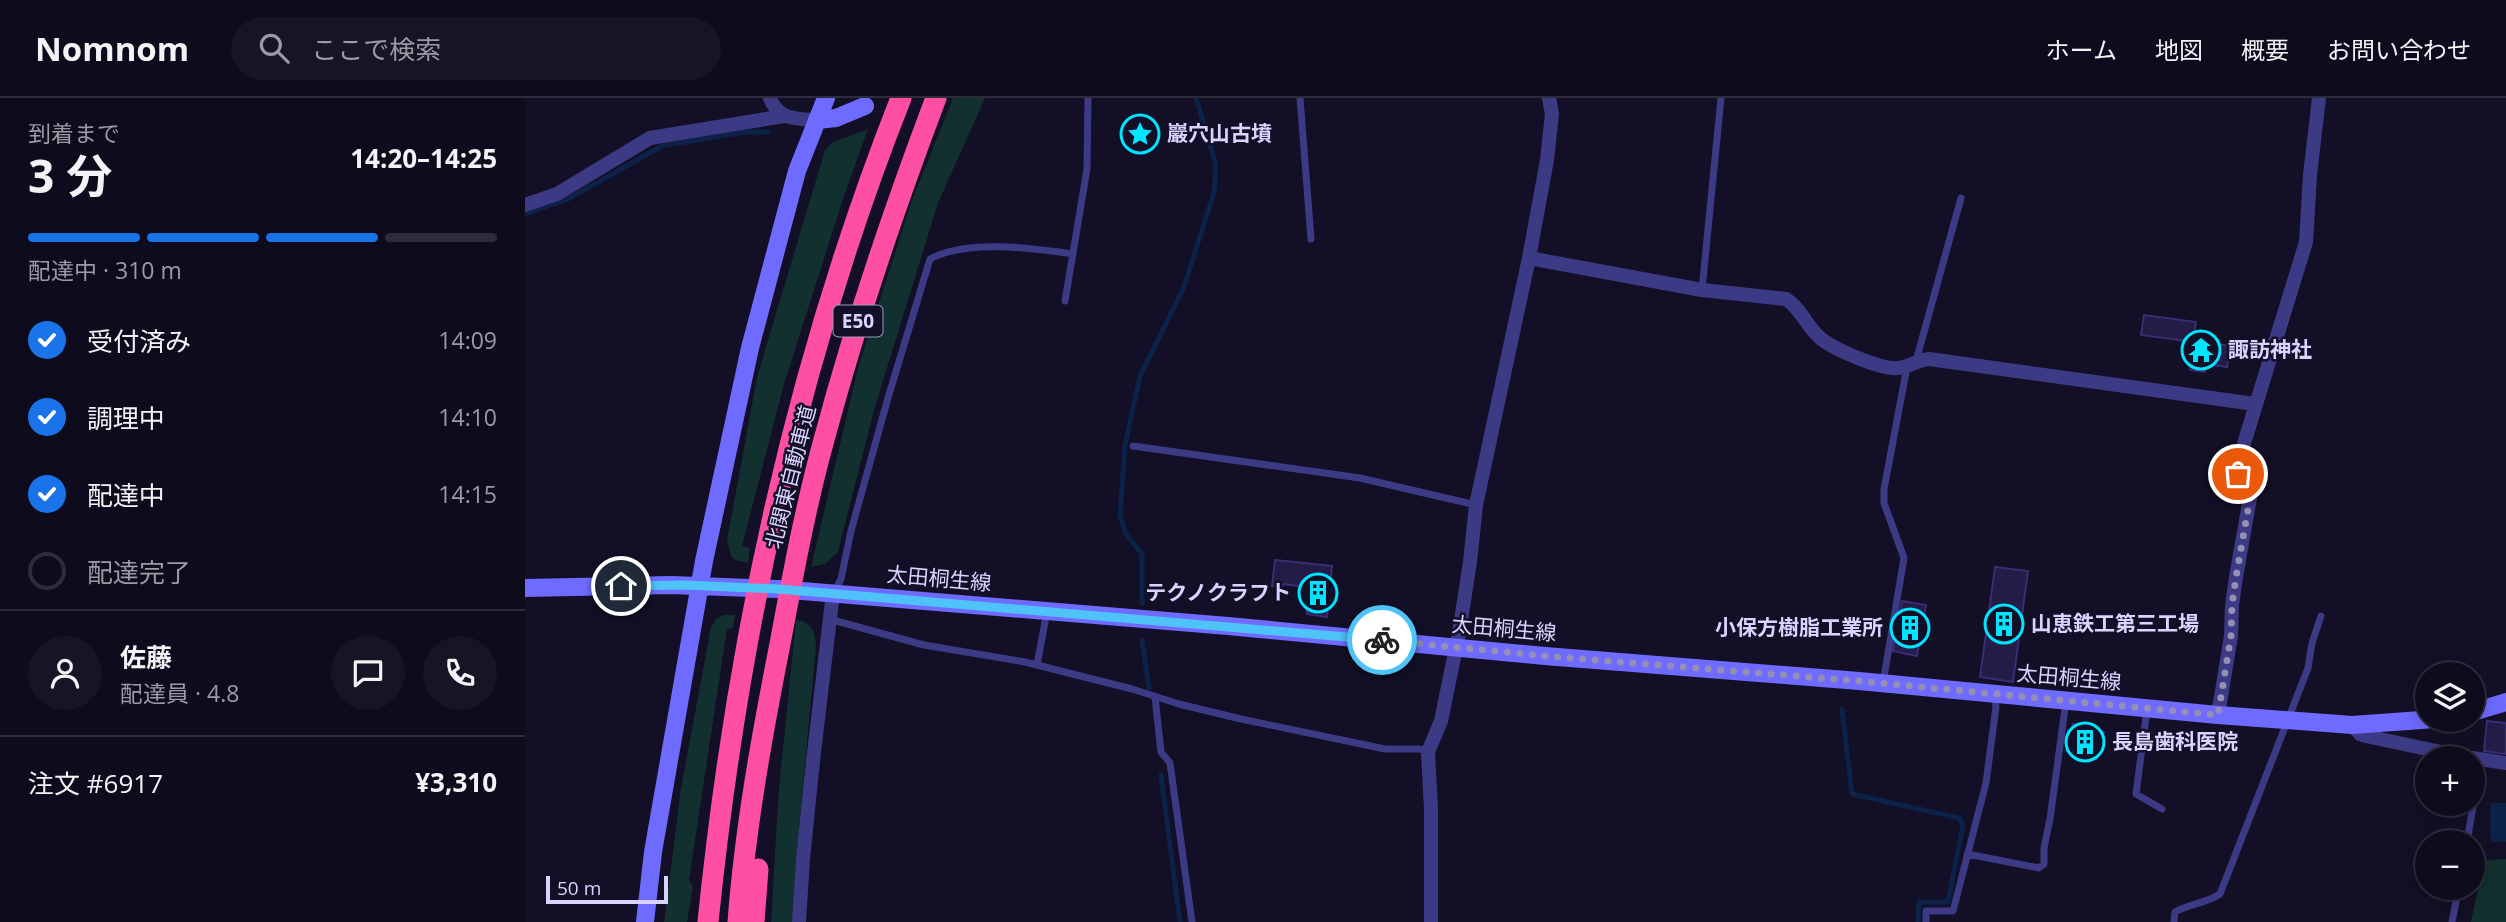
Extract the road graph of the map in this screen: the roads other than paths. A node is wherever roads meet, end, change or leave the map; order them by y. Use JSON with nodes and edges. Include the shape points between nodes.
{"nodes":[{"id":1,"x":770,"y":98,"type":"edge"},
{"id":2,"x":826,"y":98,"type":"edge"},
{"id":3,"x":901,"y":98,"type":"edge"},
{"id":4,"x":936,"y":98,"type":"edge"},
{"id":5,"x":1088,"y":98,"type":"edge"},
{"id":6,"x":1300,"y":98,"type":"edge"},
{"id":7,"x":1549,"y":98,"type":"edge"},
{"id":8,"x":1721,"y":98,"type":"edge"},
{"id":9,"x":2319,"y":98,"type":"edge"},
{"id":10,"x":865,"y":106,"type":"dead end"},
{"id":11,"x":784,"y":116,"type":"junction"},
{"id":12,"x":817,"y":120,"type":"junction"},
{"id":13,"x":1961,"y":198,"type":"dead end"},
{"id":14,"x":525,"y":205,"type":"edge"},
{"id":15,"x":1311,"y":239,"type":"dead end"},
{"id":16,"x":1073,"y":254,"type":"junction"},
{"id":17,"x":1529,"y":258,"type":"junction"},
{"id":18,"x":1702,"y":290,"type":"junction"},
{"id":19,"x":1065,"y":301,"type":"dead end"},
{"id":20,"x":1912,"y":363,"type":"junction"},
{"id":21,"x":2255,"y":404,"type":"junction"},
{"id":22,"x":1133,"y":446,"type":"dead end"},
{"id":23,"x":1476,"y":505,"type":"junction"},
{"id":24,"x":700,"y":585,"type":"junction"},
{"id":25,"x":525,"y":588,"type":"edge"},
{"id":26,"x":833,"y":593,"type":"junction"},
{"id":27,"x":1047,"y":611,"type":"junction"},
{"id":28,"x":2321,"y":616,"type":"dead end"},
{"id":29,"x":829,"y":619,"type":"junction"},
{"id":30,"x":1456,"y":648,"type":"junction"},
{"id":31,"x":1037,"y":665,"type":"junction"},
{"id":32,"x":1883,"y":684,"type":"junction"},
{"id":33,"x":770,"y":692,"type":"junction"},
{"id":34,"x":1994,"y":693,"type":"junction"},
{"id":35,"x":1155,"y":697,"type":"junction"},
{"id":36,"x":2066,"y":700,"type":"junction"},
{"id":37,"x":2506,"y":702,"type":"edge"},
{"id":38,"x":2147,"y":708,"type":"junction"},
{"id":39,"x":2485,"y":708,"type":"edge"},
{"id":40,"x":2218,"y":715,"type":"junction"},
{"id":41,"x":2288,"y":720,"type":"junction"},
{"id":42,"x":2415,"y":720,"type":"edge"},
{"id":43,"x":2352,"y":725,"type":"junction"},
{"id":44,"x":2415,"y":746,"type":"edge"},
{"id":45,"x":1428,"y":752,"type":"junction"},
{"id":46,"x":2485,"y":760,"type":"edge"},
{"id":47,"x":2506,"y":763,"type":"edge"},
{"id":48,"x":2162,"y":809,"type":"dead end"},
{"id":49,"x":1967,"y":854,"type":"junction"},
{"id":50,"x":2456,"y":900,"type":"edge"},
{"id":51,"x":645,"y":922,"type":"edge"},
{"id":52,"x":708,"y":922,"type":"edge"},
{"id":53,"x":738,"y":922,"type":"edge"},
{"id":54,"x":754,"y":922,"type":"edge"},
{"id":55,"x":799,"y":922,"type":"edge"},
{"id":56,"x":1192,"y":922,"type":"edge"},
{"id":57,"x":1431,"y":922,"type":"edge"},
{"id":58,"x":1926,"y":922,"type":"edge"},
{"id":59,"x":2174,"y":922,"type":"edge"},
{"id":60,"x":2452,"y":922,"type":"edge"}],
"edges":[{"from":1,"to":11,"type":"street"},
{"from":2,"to":12,"type":"main road"},
{"from":3,"to":52,"type":"highway","name":"北関東自動車道","number":"E50","via":[[870,177],[793,429],[747,636]]},
{"from":4,"to":33,"type":"highway","name":"北関東自動車道","number":"E50","via":[[860,313],[824,438]]},
{"from":5,"to":16,"type":"lane","via":[[1087,169]]},
{"from":6,"to":15,"type":"lane"},
{"from":7,"to":17,"type":"street","via":[[1552,114],[1547,160]]},
{"from":8,"to":18,"type":"lane"},
{"from":9,"to":21,"type":"street","via":[[2306,242]]},
{"from":10,"to":12,"type":"main road"},
{"from":11,"to":12,"type":"street"},
{"from":11,"to":14,"type":"street","via":[[650,138],[557,194]]},
{"from":12,"to":24,"type":"main road","via":[[797,171],[750,348]]},
{"from":13,"to":20,"type":"lane"},
{"from":16,"to":19,"type":"lane"},
{"from":16,"to":26,"type":"lane","via":[[982,248],[948,250],[930,259],[841,579]]},
{"from":17,"to":18,"type":"street"},
{"from":17,"to":23,"type":"street"},
{"from":18,"to":20,"type":"street","via":[[1786,299],[1819,337],[1837,349],[1890,368]]},
{"from":20,"to":21,"type":"street","via":[[1929,359]]},
{"from":20,"to":32,"type":"lane","via":[[1884,489],[1884,503],[1904,558]]},
{"from":21,"to":40,"type":"street","via":[[2238,463],[2238,474],[2250,498]]},
{"from":22,"to":23,"type":"lane","via":[[1360,478]]},
{"from":23,"to":30,"type":"street"},
{"from":24,"to":25,"type":"main road","name":"太田桐生線"},
{"from":24,"to":26,"type":"main road","name":"太田桐生線"},
{"from":24,"to":51,"type":"main road"},
{"from":26,"to":27,"type":"main road","name":"太田桐生線"},
{"from":26,"to":29,"type":"street"},
{"from":27,"to":30,"type":"main road","name":"太田桐生線"},
{"from":27,"to":31,"type":"lane"},
{"from":28,"to":41,"type":"lane"},
{"from":29,"to":31,"type":"lane","via":[[924,645]]},
{"from":29,"to":55,"type":"street"},
{"from":30,"to":32,"type":"main road","name":"太田桐生線"},
{"from":30,"to":45,"type":"street","via":[[1441,721]]},
{"from":31,"to":35,"type":"lane"},
{"from":32,"to":34,"type":"main road","name":"太田桐生線"},
{"from":33,"to":53,"type":"highway","name":"北関東自動車道","number":"E50"},
{"from":33,"to":54,"type":"highway"},
{"from":34,"to":36,"type":"main road","name":"太田桐生線"},
{"from":34,"to":49,"type":"lane","via":[[1986,783]]},
{"from":35,"to":45,"type":"lane","via":[[1385,749]]},
{"from":35,"to":56,"type":"lane","via":[[1161,752],[1170,763]]},
{"from":36,"to":38,"type":"main road","name":"太田桐生線"},
{"from":36,"to":49,"type":"lane","via":[[2044,864],[2039,868]]},
{"from":37,"to":39,"type":"main road"},
{"from":38,"to":40,"type":"main road","name":"太田桐生線"},
{"from":38,"to":48,"type":"lane","via":[[2136,794]]},
{"from":40,"to":41,"type":"main road","name":"太田桐生線"},
{"from":41,"to":43,"type":"main road","name":"太田桐生線"},
{"from":41,"to":59,"type":"lane","via":[[2220,894],[2175,912]]},
{"from":42,"to":43,"type":"main road","name":"太田桐生線"},
{"from":43,"to":44,"type":"street","via":[[2360,734]]},
{"from":45,"to":57,"type":"street"},
{"from":46,"to":47,"type":"street"},
{"from":49,"to":58,"type":"lane","via":[[1953,911],[1926,911]]},
{"from":50,"to":60,"type":"lane"}]}
